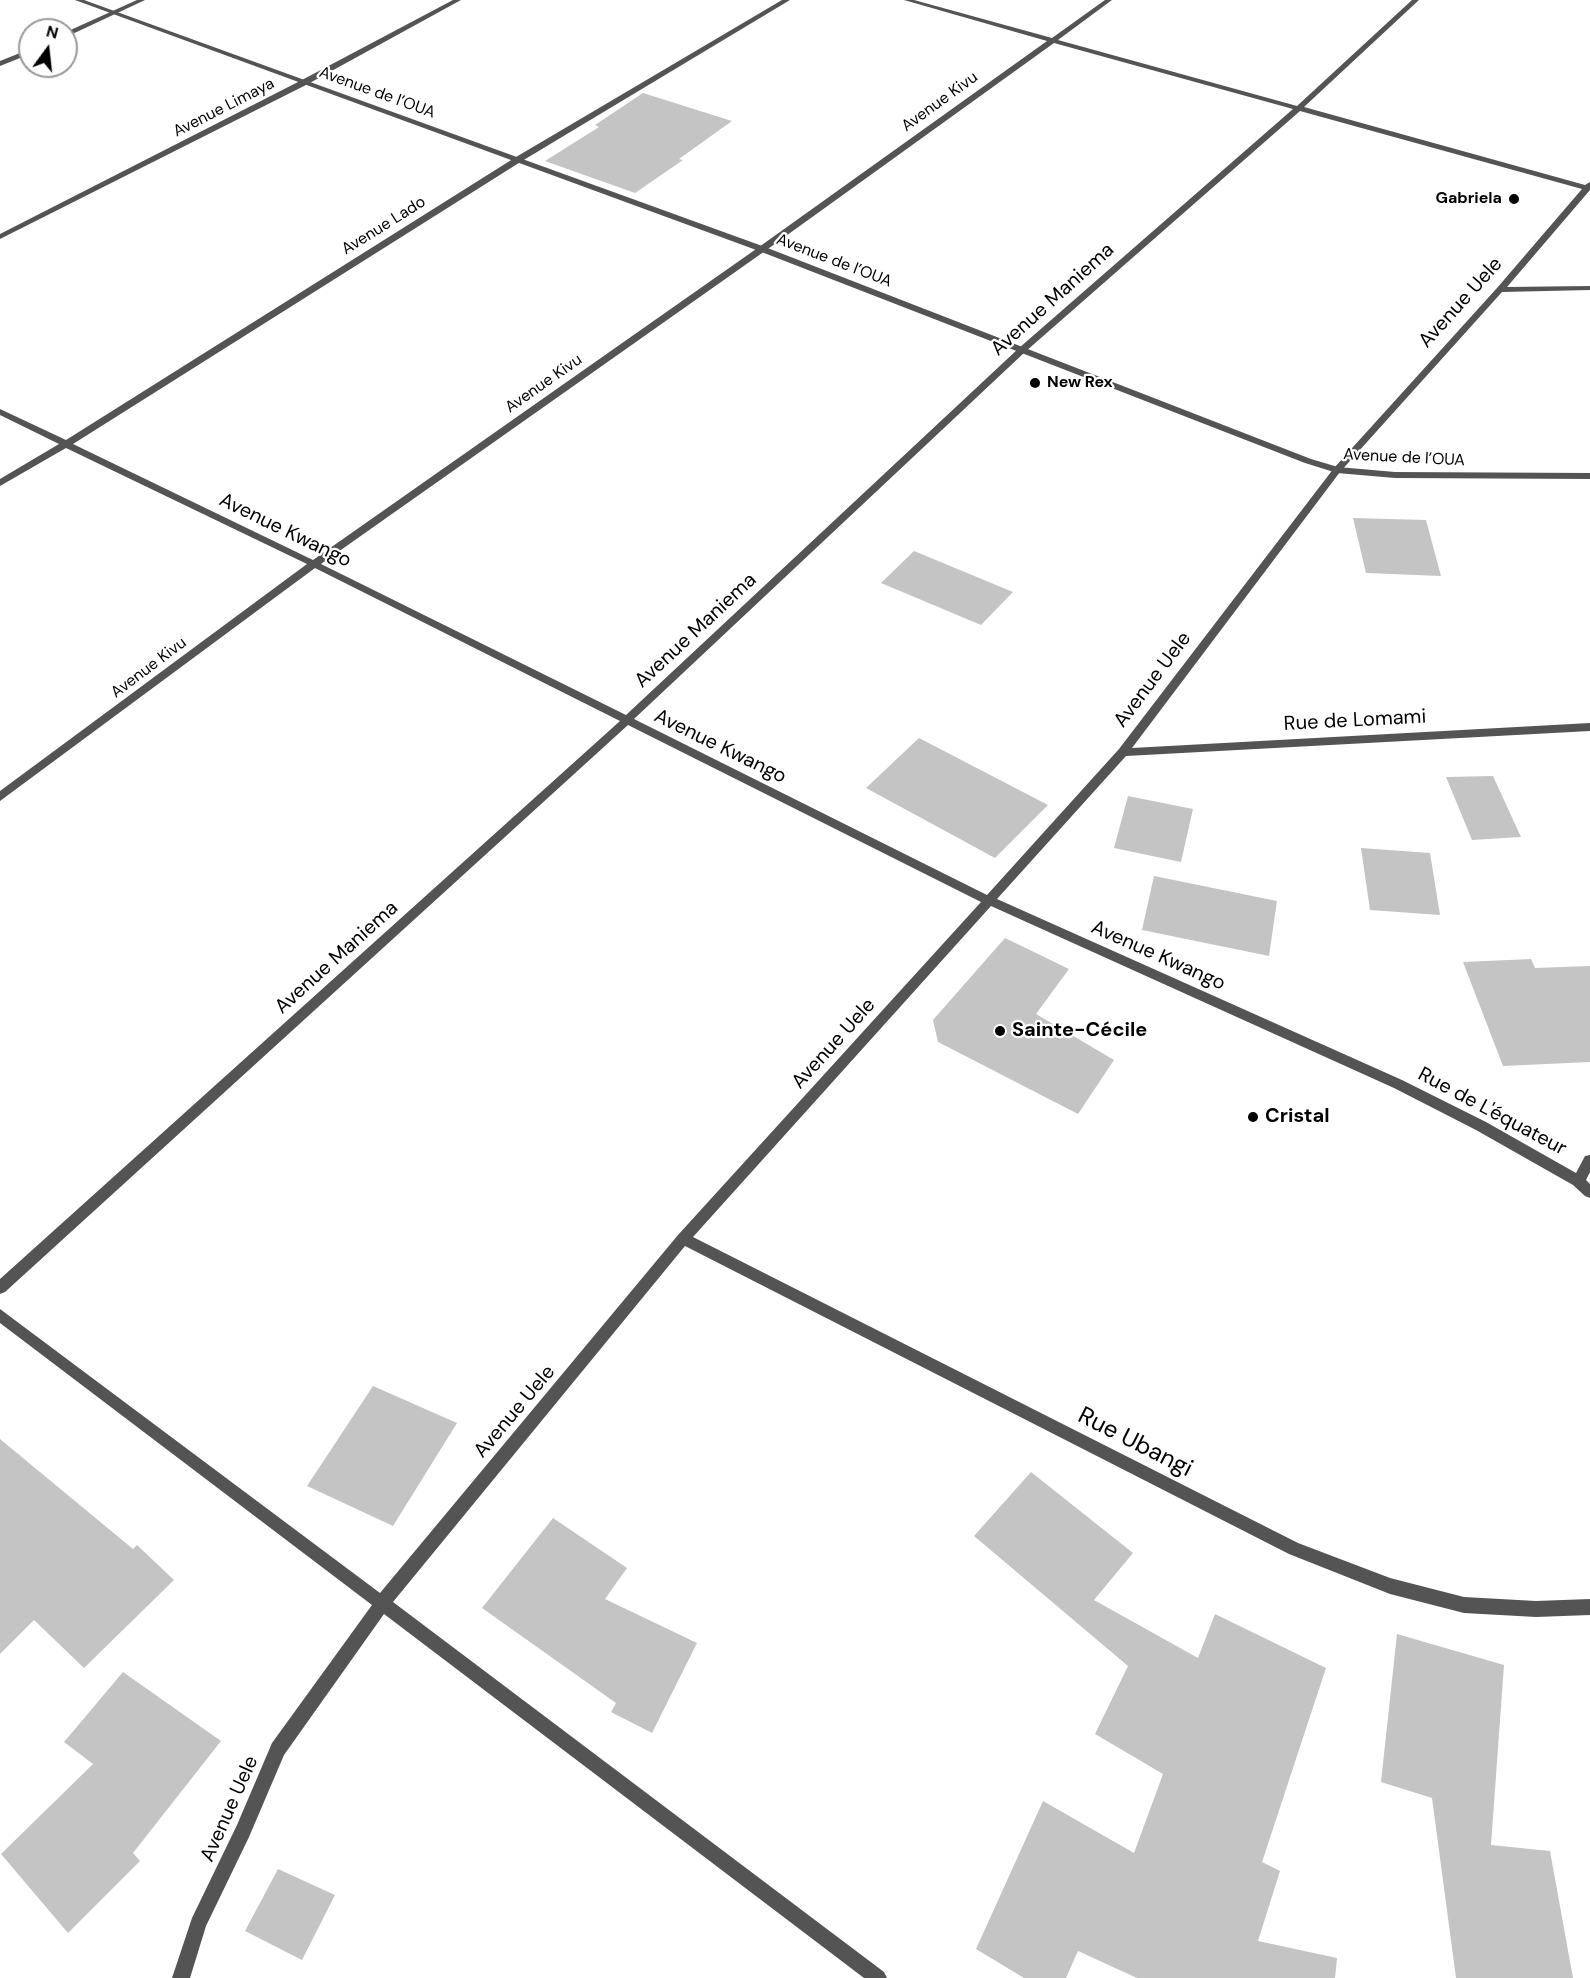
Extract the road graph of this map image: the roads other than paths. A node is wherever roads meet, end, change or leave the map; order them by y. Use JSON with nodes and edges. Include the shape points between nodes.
{"nodes":[{"id":1,"x":78,"y":0,"type":"edge"},
{"id":2,"x":142,"y":0,"type":"edge"},
{"id":3,"x":458,"y":0,"type":"edge"},
{"id":4,"x":788,"y":0,"type":"edge"},
{"id":5,"x":907,"y":0,"type":"edge"},
{"id":6,"x":1109,"y":0,"type":"edge"},
{"id":7,"x":1416,"y":0,"type":"edge"},
{"id":8,"x":114,"y":13,"type":"junction"},
{"id":9,"x":78,"y":30,"type":"edge"},
{"id":10,"x":1052,"y":40,"type":"junction"},
{"id":11,"x":18,"y":56,"type":"edge"},
{"id":12,"x":0,"y":64,"type":"edge"},
{"id":13,"x":303,"y":82,"type":"junction"},
{"id":14,"x":1299,"y":108,"type":"junction"},
{"id":15,"x":519,"y":159,"type":"junction"},
{"id":16,"x":1589,"y":186,"type":"edge"},
{"id":17,"x":0,"y":237,"type":"edge"},
{"id":18,"x":762,"y":249,"type":"junction"},
{"id":19,"x":1590,"y":288,"type":"edge"},
{"id":20,"x":1500,"y":290,"type":"junction"},
{"id":21,"x":1022,"y":350,"type":"junction"},
{"id":22,"x":0,"y":412,"type":"edge"},
{"id":23,"x":66,"y":444,"type":"junction"},
{"id":24,"x":1337,"y":470,"type":"junction"},
{"id":25,"x":1590,"y":476,"type":"edge"},
{"id":26,"x":0,"y":483,"type":"edge"},
{"id":27,"x":314,"y":564,"type":"junction"},
{"id":28,"x":626,"y":721,"type":"junction"},
{"id":29,"x":1590,"y":727,"type":"edge"},
{"id":30,"x":1123,"y":752,"type":"junction"},
{"id":31,"x":0,"y":797,"type":"edge"},
{"id":32,"x":990,"y":901,"type":"junction"},
{"id":33,"x":1398,"y":1084,"type":"joint"},
{"id":34,"x":1590,"y":1160,"type":"edge"},
{"id":35,"x":1578,"y":1181,"type":"junction"},
{"id":36,"x":1590,"y":1191,"type":"edge"},
{"id":37,"x":683,"y":1239,"type":"junction"},
{"id":38,"x":0,"y":1288,"type":"edge"},
{"id":39,"x":0,"y":1315,"type":"edge"},
{"id":40,"x":383,"y":1602,"type":"junction"},
{"id":41,"x":1590,"y":1607,"type":"edge"},
{"id":42,"x":182,"y":1978,"type":"edge"},
{"id":43,"x":878,"y":1978,"type":"edge"}],
"edges":[{"from":1,"to":8,"type":"street","name":"Avenue de l’OUA"},
{"from":2,"to":8,"type":"street"},
{"from":3,"to":13,"type":"street","name":"Avenue Limaya"},
{"from":4,"to":15,"type":"street","name":"Avenue Lado"},
{"from":5,"to":10,"type":"street"},
{"from":6,"to":10,"type":"street","name":"Avenue Kivu"},
{"from":7,"to":14,"type":"street","name":"Avenue Maniema"},
{"from":8,"to":9,"type":"street"},
{"from":8,"to":13,"type":"street","name":"Avenue de l’OUA"},
{"from":10,"to":14,"type":"street"},
{"from":10,"to":18,"type":"street","name":"Avenue Kivu"},
{"from":11,"to":12,"type":"street"},
{"from":13,"to":15,"type":"street","name":"Avenue de l’OUA"},
{"from":13,"to":17,"type":"street","name":"Avenue Limaya"},
{"from":14,"to":16,"type":"street"},
{"from":14,"to":21,"type":"street","name":"Avenue Maniema"},
{"from":15,"to":18,"type":"street","name":"Avenue de l’OUA"},
{"from":15,"to":23,"type":"street","name":"Avenue Lado"},
{"from":16,"to":20,"type":"street","name":"Avenue Uele"},
{"from":18,"to":21,"type":"street","name":"Avenue de l’OUA"},
{"from":18,"to":27,"type":"street","name":"Avenue Kivu"},
{"from":19,"to":20,"type":"street"},
{"from":20,"to":24,"type":"street","name":"Avenue Uele"},
{"from":21,"to":24,"type":"street","name":"Avenue de l’OUA"},
{"from":21,"to":28,"type":"street","name":"Avenue Maniema"},
{"from":22,"to":23,"type":"street","name":"Avenue Kwango"},
{"from":23,"to":26,"type":"street","name":"Avenue Lado"},
{"from":23,"to":27,"type":"street","name":"Avenue Kwango"},
{"from":24,"to":25,"type":"street","name":"Avenue de l’OUA","via":[[1395,475]]},
{"from":24,"to":30,"type":"street","name":"Avenue Uele"},
{"from":27,"to":28,"type":"street","name":"Avenue Kwango"},
{"from":27,"to":31,"type":"street","name":"Avenue Kivu"},
{"from":28,"to":32,"type":"street","name":"Avenue Kwango"},
{"from":28,"to":38,"type":"street","name":"Avenue Maniema"},
{"from":29,"to":30,"type":"street","name":"Rue de Lomami"},
{"from":30,"to":32,"type":"street","name":"Avenue Uele"},
{"from":32,"to":33,"type":"street","name":"Avenue Kwango"},
{"from":32,"to":37,"type":"street","name":"Avenue Uele"},
{"from":33,"to":35,"type":"street","name":"Rue de L'équateur"},
{"from":34,"to":35,"type":"street","name":"Rue de L'équateur"},
{"from":35,"to":36,"type":"street"},
{"from":37,"to":40,"type":"street","name":"Avenue Uele"},
{"from":37,"to":41,"type":"street","name":"Rue Ubangi","via":[[1294,1549],[1390,1586],[1464,1605]]},
{"from":39,"to":40,"type":"street"},
{"from":40,"to":42,"type":"street","name":"Avenue Uele","via":[[278,1749],[198,1924]]},
{"from":40,"to":43,"type":"street"}]}
